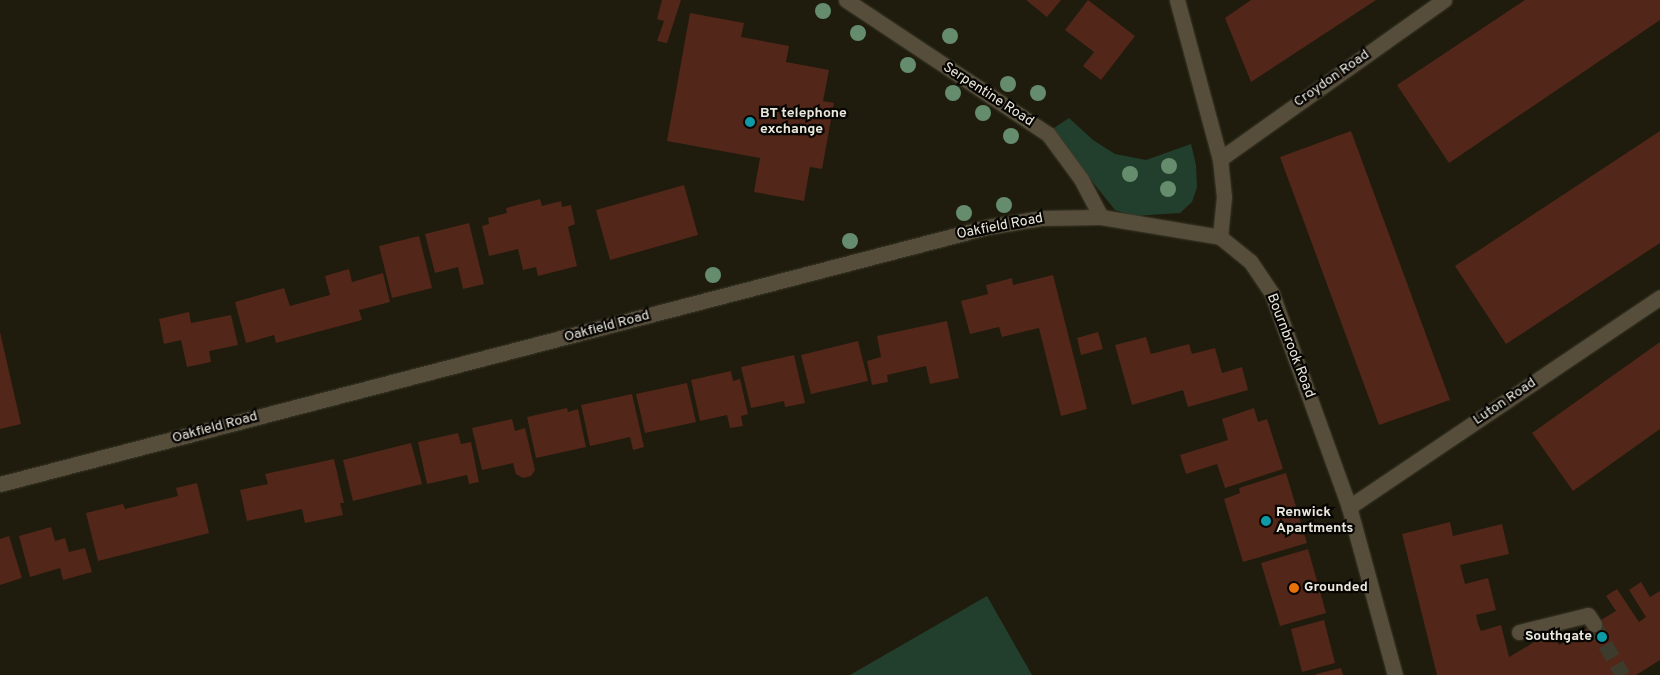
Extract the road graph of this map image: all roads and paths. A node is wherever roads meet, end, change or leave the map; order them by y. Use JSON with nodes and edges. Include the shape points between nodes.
{"nodes":[{"id":1,"x":846,"y":0,"type":"edge"},
{"id":2,"x":1176,"y":0,"type":"edge"},
{"id":3,"x":1444,"y":0,"type":"edge"},
{"id":4,"x":1220,"y":159,"type":"junction"},
{"id":5,"x":1101,"y":217,"type":"junction"},
{"id":6,"x":1220,"y":237,"type":"junction"},
{"id":7,"x":1660,"y":297,"type":"edge"},
{"id":8,"x":0,"y":484,"type":"edge"},
{"id":9,"x":1349,"y":507,"type":"junction"},
{"id":10,"x":1594,"y":624,"type":"tunnel mouth"},
{"id":11,"x":1519,"y":632,"type":"dead end"},
{"id":12,"x":1395,"y":675,"type":"edge"}],
"edges":[{"from":1,"to":5,"type":"street","name":"Serpentine Road","via":[[1048,134],[1081,178]]},
{"from":2,"to":4,"type":"street"},
{"from":3,"to":4,"type":"street","name":"Croydon Road"},
{"from":4,"to":6,"type":"street","via":[[1224,197]]},
{"from":5,"to":6,"type":"street","name":"Oakfield Road"},
{"from":5,"to":8,"type":"street","name":"Oakfield Road","via":[[1042,218],[987,227]]},
{"from":6,"to":9,"type":"street","name":"Bournbrook Road","via":[[1250,261],[1272,294]]},
{"from":7,"to":9,"type":"street","name":"Luton Road"},
{"from":9,"to":12,"type":"street","name":"Bournbrook Road"},
{"from":10,"to":11,"type":"street","via":[[1588,615]]}]}
